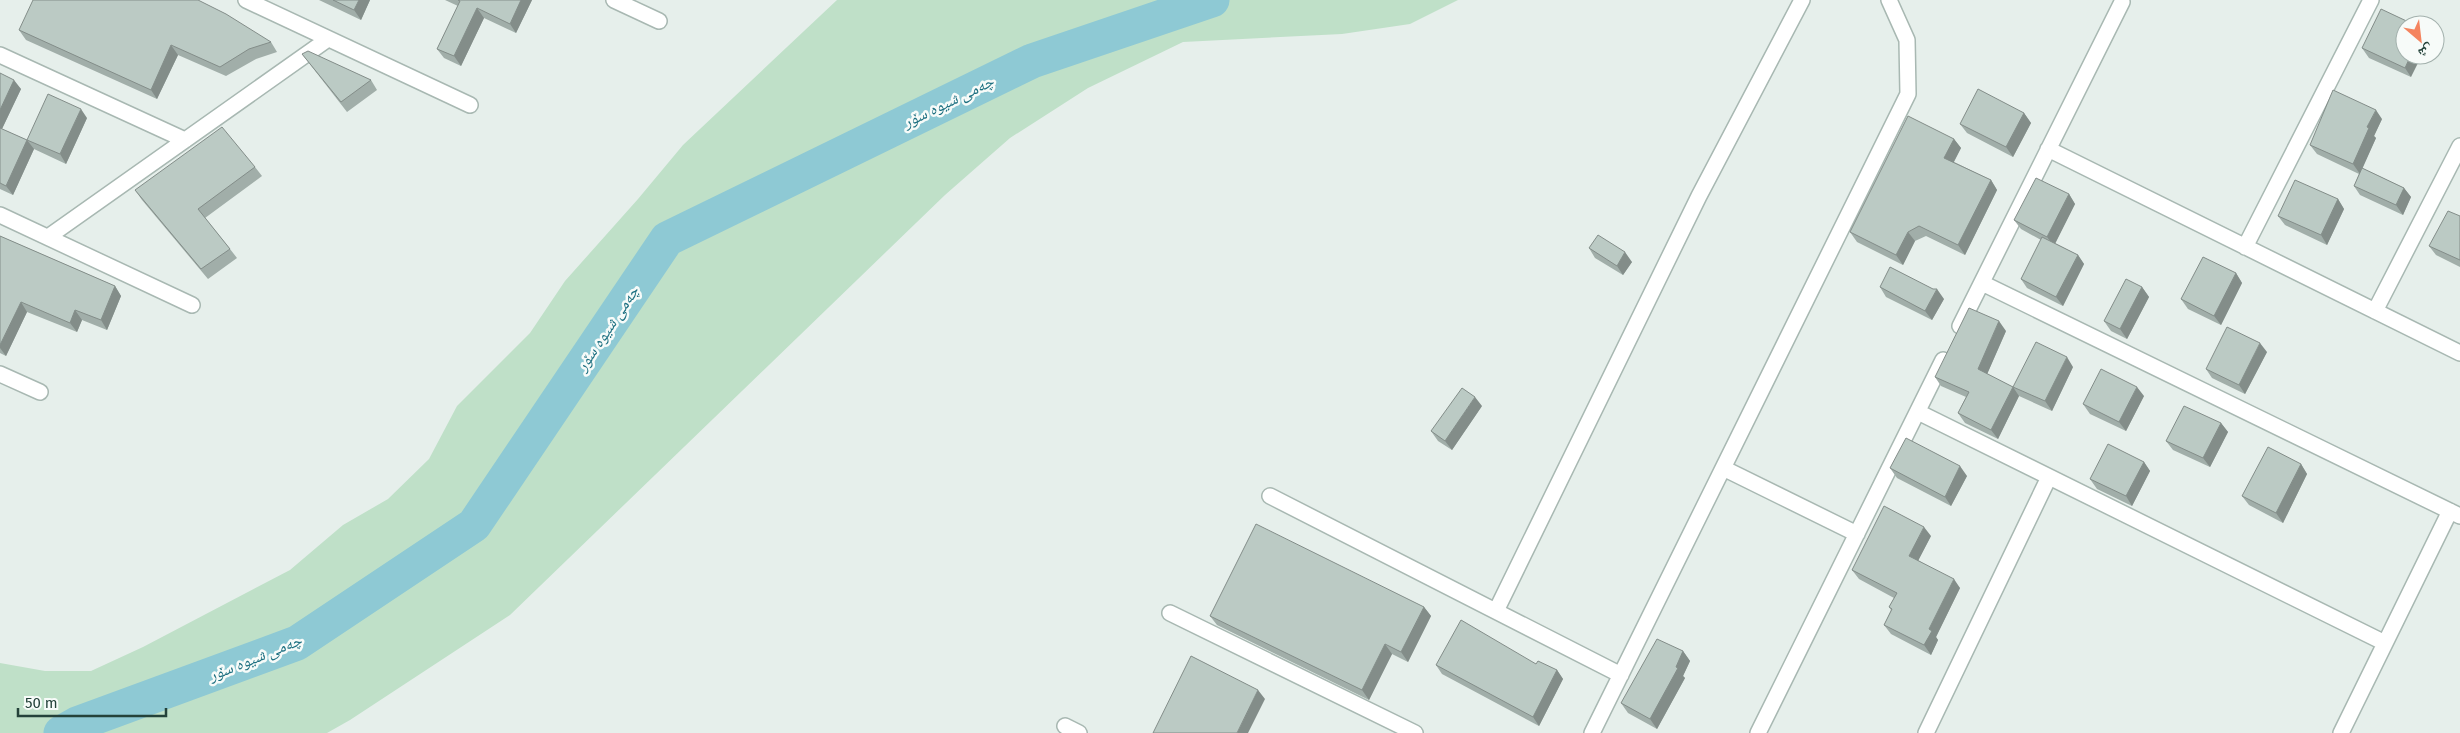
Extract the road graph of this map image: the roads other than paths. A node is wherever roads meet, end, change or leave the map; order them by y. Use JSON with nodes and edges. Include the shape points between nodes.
{"nodes":[{"id":1,"x":246,"y":0,"type":"edge"},
{"id":2,"x":614,"y":0,"type":"edge"},
{"id":3,"x":1802,"y":0,"type":"edge"},
{"id":4,"x":1889,"y":0,"type":"edge"},
{"id":5,"x":2371,"y":0,"type":"edge"},
{"id":6,"x":2122,"y":2,"type":"dead end"},
{"id":7,"x":659,"y":21,"type":"dead end"},
{"id":8,"x":328,"y":39,"type":"junction"},
{"id":9,"x":0,"y":55,"type":"edge"},
{"id":10,"x":470,"y":106,"type":"dead end"},
{"id":11,"x":185,"y":140,"type":"junction"},
{"id":12,"x":2460,"y":146,"type":"edge"},
{"id":13,"x":2048,"y":149,"type":"junction"},
{"id":14,"x":0,"y":215,"type":"edge"},
{"id":15,"x":48,"y":237,"type":"junction"},
{"id":16,"x":2245,"y":247,"type":"junction"},
{"id":17,"x":1982,"y":283,"type":"junction"},
{"id":18,"x":192,"y":305,"type":"dead end"},
{"id":19,"x":2375,"y":311,"type":"junction"},
{"id":20,"x":2460,"y":353,"type":"edge"},
{"id":21,"x":0,"y":374,"type":"edge"},
{"id":22,"x":40,"y":392,"type":"dead end"},
{"id":23,"x":1918,"y":412,"type":"junction"},
{"id":24,"x":1723,"y":468,"type":"junction"},
{"id":25,"x":2049,"y":477,"type":"junction"},
{"id":26,"x":1270,"y":496,"type":"dead end"},
{"id":27,"x":2455,"y":514,"type":"edge"},
{"id":28,"x":1857,"y":534,"type":"junction"},
{"id":29,"x":1496,"y":611,"type":"junction"},
{"id":30,"x":1170,"y":613,"type":"dead end"},
{"id":31,"x":2385,"y":643,"type":"junction"},
{"id":32,"x":1621,"y":675,"type":"junction"},
{"id":33,"x":1065,"y":726,"type":"dead end"},
{"id":34,"x":1080,"y":733,"type":"edge"},
{"id":35,"x":1415,"y":733,"type":"edge"},
{"id":36,"x":1592,"y":733,"type":"edge"},
{"id":37,"x":1758,"y":733,"type":"edge"},
{"id":38,"x":1926,"y":733,"type":"edge"},
{"id":39,"x":2341,"y":733,"type":"edge"}],
"edges":[{"from":1,"to":8,"type":"street"},
{"from":2,"to":7,"type":"street"},
{"from":3,"to":29,"type":"street","via":[[1699,196]]},
{"from":4,"to":24,"type":"street","via":[[1907,40],[1908,94]]},
{"from":5,"to":16,"type":"street"},
{"from":6,"to":13,"type":"street"},
{"from":8,"to":10,"type":"street"},
{"from":8,"to":11,"type":"street"},
{"from":9,"to":11,"type":"street"},
{"from":11,"to":15,"type":"street"},
{"from":12,"to":19,"type":"street"},
{"from":13,"to":16,"type":"street"},
{"from":13,"to":17,"type":"street"},
{"from":14,"to":15,"type":"street"},
{"from":15,"to":18,"type":"street"},
{"from":16,"to":19,"type":"street"},
{"from":17,"to":23,"type":"street"},
{"from":17,"to":27,"type":"street"},
{"from":19,"to":20,"type":"street"},
{"from":21,"to":22,"type":"street"},
{"from":23,"to":25,"type":"street"},
{"from":23,"to":28,"type":"street"},
{"from":24,"to":28,"type":"street"},
{"from":24,"to":32,"type":"street"},
{"from":25,"to":31,"type":"street"},
{"from":25,"to":38,"type":"street"},
{"from":26,"to":29,"type":"street"},
{"from":27,"to":31,"type":"street"},
{"from":28,"to":37,"type":"street"},
{"from":29,"to":32,"type":"street"},
{"from":30,"to":35,"type":"street"},
{"from":31,"to":39,"type":"street"},
{"from":32,"to":36,"type":"street"},
{"from":33,"to":34,"type":"street"}]}
